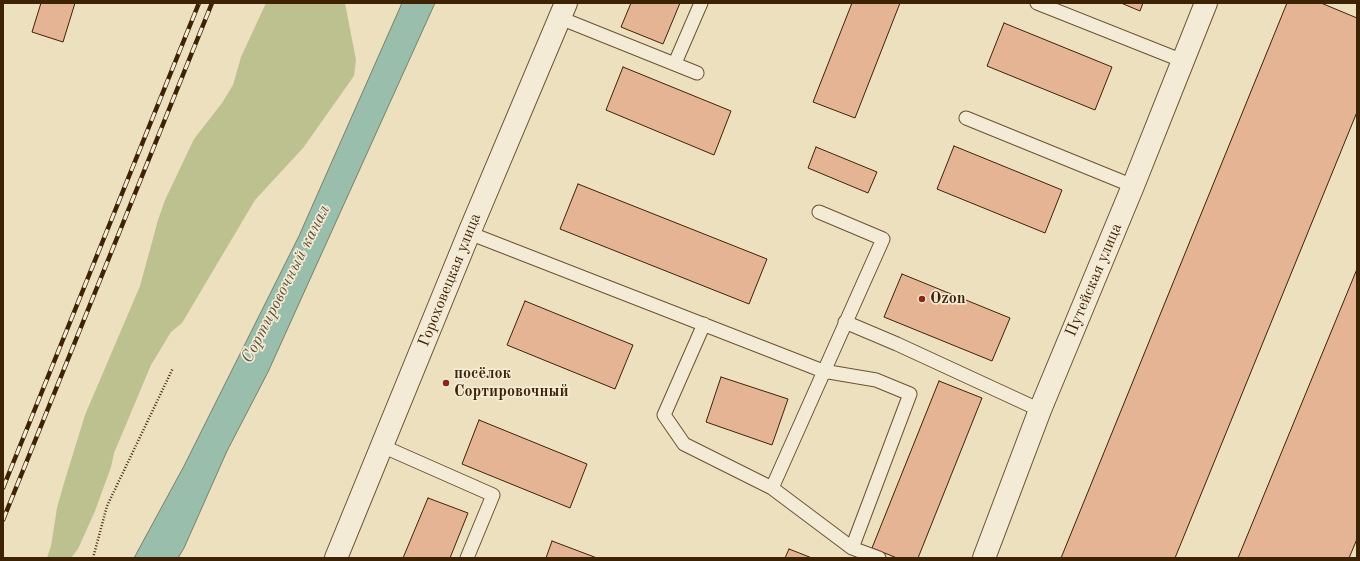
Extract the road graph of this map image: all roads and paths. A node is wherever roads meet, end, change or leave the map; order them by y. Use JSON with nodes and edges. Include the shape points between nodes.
{"nodes":[{"id":1,"x":700,"y":3,"type":"edge"},
{"id":2,"x":1037,"y":3,"type":"edge"},
{"id":3,"x":1206,"y":3,"type":"edge"},
{"id":4,"x":563,"y":10,"type":"edge"},
{"id":5,"x":1183,"y":61,"type":"junction"},
{"id":6,"x":675,"y":63,"type":"junction"},
{"id":7,"x":697,"y":73,"type":"dead end"},
{"id":8,"x":966,"y":118,"type":"dead end"},
{"id":9,"x":1133,"y":186,"type":"junction"},
{"id":10,"x":819,"y":212,"type":"dead end"},
{"id":11,"x":469,"y":233,"type":"junction"},
{"id":12,"x":845,"y":322,"type":"junction"},
{"id":13,"x":704,"y":324,"type":"junction"},
{"id":14,"x":173,"y":368,"type":"dead end"},
{"id":15,"x":823,"y":370,"type":"junction"},
{"id":16,"x":1040,"y":410,"type":"junction"},
{"id":17,"x":382,"y":446,"type":"junction"},
{"id":18,"x":772,"y":488,"type":"junction"},
{"id":19,"x":852,"y":548,"type":"junction"},
{"id":20,"x":334,"y":556,"type":"edge"},
{"id":21,"x":93,"y":558,"type":"edge"},
{"id":22,"x":467,"y":558,"type":"edge"},
{"id":23,"x":879,"y":558,"type":"edge"},
{"id":24,"x":984,"y":558,"type":"edge"}],
"edges":[{"from":1,"to":6,"type":"lane"},
{"from":2,"to":5,"type":"lane"},
{"from":3,"to":5,"type":"street","name":"Путейская улица"},
{"from":4,"to":6,"type":"lane"},
{"from":4,"to":11,"type":"street","name":"Гороховецкая улица"},
{"from":5,"to":9,"type":"street","name":"Путейская улица"},
{"from":6,"to":7,"type":"lane"},
{"from":8,"to":9,"type":"lane"},
{"from":9,"to":16,"type":"street","name":"Путейская улица"},
{"from":10,"to":12,"type":"lane","via":[[883,238]]},
{"from":11,"to":13,"type":"lane"},
{"from":11,"to":17,"type":"street","name":"Гороховецкая улица"},
{"from":12,"to":15,"type":"lane"},
{"from":12,"to":16,"type":"lane"},
{"from":13,"to":15,"type":"lane"},
{"from":13,"to":18,"type":"lane","via":[[664,415],[684,444]]},
{"from":14,"to":21,"type":"path","via":[[107,506]]},
{"from":15,"to":18,"type":"lane"},
{"from":15,"to":19,"type":"lane","via":[[876,380],[910,394]]},
{"from":16,"to":24,"type":"street","name":"Путейская улица"},
{"from":17,"to":20,"type":"street","name":"Гороховецкая улица"},
{"from":17,"to":22,"type":"lane","via":[[493,495]]},
{"from":18,"to":19,"type":"lane"},
{"from":19,"to":23,"type":"lane"}]}
